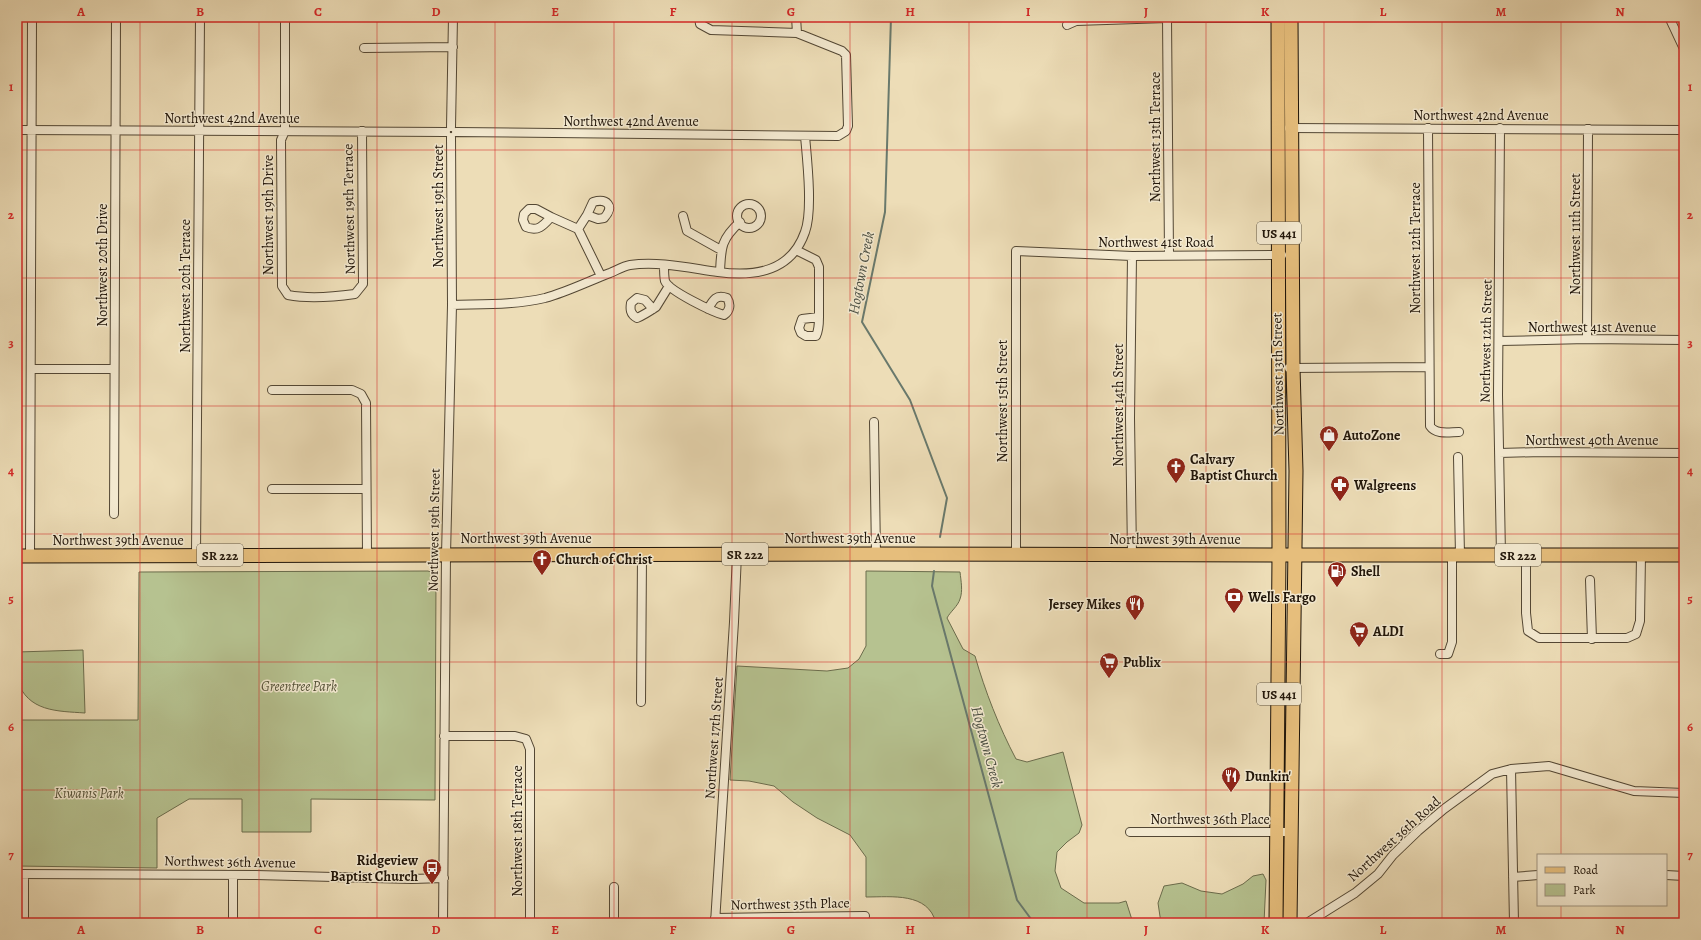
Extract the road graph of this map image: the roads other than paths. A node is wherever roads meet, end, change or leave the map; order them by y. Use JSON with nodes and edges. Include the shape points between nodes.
{"nodes":[{"id":1,"x":32,"y":17,"type":"edge"},
{"id":2,"x":116,"y":17,"type":"edge"},
{"id":3,"x":200,"y":17,"type":"edge"},
{"id":4,"x":285,"y":17,"type":"edge"},
{"id":5,"x":453,"y":17,"type":"edge"},
{"id":6,"x":699,"y":17,"type":"edge"},
{"id":7,"x":796,"y":17,"type":"edge"},
{"id":8,"x":1669,"y":17,"type":"edge"},
{"id":9,"x":1167,"y":18,"type":"edge"},
{"id":10,"x":1278,"y":18,"type":"edge"},
{"id":11,"x":1291,"y":18,"type":"edge"},
{"id":12,"x":1067,"y":25,"type":"dead end"},
{"id":13,"x":797,"y":33,"type":"junction"},
{"id":14,"x":453,"y":47,"type":"junction"},
{"id":15,"x":364,"y":48,"type":"dead end"},
{"id":16,"x":1684,"y":49,"type":"edge"},
{"id":17,"x":1278,"y":128,"type":"junction"},
{"id":18,"x":1292,"y":128,"type":"junction"},
{"id":19,"x":1428,"y":128,"type":"junction"},
{"id":20,"x":1500,"y":128,"type":"junction"},
{"id":21,"x":1588,"y":129,"type":"junction"},
{"id":22,"x":17,"y":130,"type":"edge"},
{"id":23,"x":32,"y":130,"type":"junction"},
{"id":24,"x":284,"y":130,"type":"junction"},
{"id":25,"x":1684,"y":130,"type":"edge"},
{"id":26,"x":116,"y":131,"type":"junction"},
{"id":27,"x":199,"y":131,"type":"junction"},
{"id":28,"x":362,"y":131,"type":"junction"},
{"id":29,"x":451,"y":132,"type":"junction"},
{"id":30,"x":805,"y":136,"type":"junction"},
{"id":31,"x":587,"y":215,"type":"dead end"},
{"id":32,"x":683,"y":216,"type":"dead end"},
{"id":33,"x":551,"y":217,"type":"dead end"},
{"id":34,"x":740,"y":222,"type":"dead end"},
{"id":35,"x":578,"y":230,"type":"junction"},
{"id":36,"x":721,"y":250,"type":"junction"},
{"id":37,"x":796,"y":250,"type":"junction"},
{"id":38,"x":1019,"y":251,"type":"joint"},
{"id":39,"x":1169,"y":255,"type":"junction"},
{"id":40,"x":1279,"y":255,"type":"junction"},
{"id":41,"x":1292,"y":255,"type":"junction"},
{"id":42,"x":1132,"y":256,"type":"junction"},
{"id":43,"x":664,"y":265,"type":"junction"},
{"id":44,"x":720,"y":272,"type":"junction"},
{"id":45,"x":601,"y":276,"type":"junction"},
{"id":46,"x":669,"y":286,"type":"junction"},
{"id":47,"x":316,"y":296,"type":"joint"},
{"id":48,"x":452,"y":305,"type":"junction"},
{"id":49,"x":654,"y":309,"type":"dead end"},
{"id":50,"x":708,"y":309,"type":"dead end"},
{"id":51,"x":819,"y":317,"type":"dead end"},
{"id":52,"x":1587,"y":339,"type":"junction"},
{"id":53,"x":1684,"y":340,"type":"edge"},
{"id":54,"x":1500,"y":341,"type":"junction"},
{"id":55,"x":1428,"y":367,"type":"junction"},
{"id":56,"x":1279,"y":368,"type":"junction"},
{"id":57,"x":1293,"y":368,"type":"junction"},
{"id":58,"x":31,"y":369,"type":"junction"},
{"id":59,"x":114,"y":369,"type":"junction"},
{"id":60,"x":272,"y":390,"type":"dead end"},
{"id":61,"x":874,"y":422,"type":"dead end"},
{"id":62,"x":1459,"y":432,"type":"dead end"},
{"id":63,"x":1499,"y":453,"type":"junction"},
{"id":64,"x":1684,"y":453,"type":"edge"},
{"id":65,"x":1458,"y":457,"type":"dead end"},
{"id":66,"x":366,"y":488,"type":"junction"},
{"id":67,"x":272,"y":489,"type":"dead end"},
{"id":68,"x":114,"y":514,"type":"dead end"},
{"id":69,"x":446,"y":554,"type":"junction"},
{"id":70,"x":642,"y":554,"type":"junction"},
{"id":71,"x":737,"y":554,"type":"junction"},
{"id":72,"x":876,"y":554,"type":"junction"},
{"id":73,"x":1016,"y":554,"type":"junction"},
{"id":74,"x":1132,"y":554,"type":"junction"},
{"id":75,"x":1641,"y":554,"type":"junction"},
{"id":76,"x":1684,"y":554,"type":"edge"},
{"id":77,"x":367,"y":555,"type":"junction"},
{"id":78,"x":1280,"y":555,"type":"junction"},
{"id":79,"x":1456,"y":555,"type":"junction"},
{"id":80,"x":1501,"y":555,"type":"junction"},
{"id":81,"x":1526,"y":555,"type":"junction"},
{"id":82,"x":23,"y":556,"type":"edge"},
{"id":83,"x":196,"y":556,"type":"junction"},
{"id":84,"x":1295,"y":556,"type":"junction"},
{"id":85,"x":1590,"y":580,"type":"dead end"},
{"id":86,"x":1592,"y":639,"type":"junction"},
{"id":87,"x":1440,"y":654,"type":"dead end"},
{"id":88,"x":641,"y":702,"type":"dead end"},
{"id":89,"x":444,"y":736,"type":"junction"},
{"id":90,"x":1510,"y":768,"type":"junction"},
{"id":91,"x":1684,"y":793,"type":"edge"},
{"id":92,"x":1130,"y":832,"type":"dead end"},
{"id":93,"x":1277,"y":832,"type":"junction"},
{"id":94,"x":1291,"y":832,"type":"junction"},
{"id":95,"x":20,"y":874,"type":"edge"},
{"id":96,"x":233,"y":875,"type":"junction"},
{"id":97,"x":1537,"y":875,"type":"edge"},
{"id":98,"x":1667,"y":876,"type":"edge"},
{"id":99,"x":1684,"y":876,"type":"edge"},
{"id":100,"x":1514,"y":877,"type":"junction"},
{"id":101,"x":444,"y":878,"type":"junction"},
{"id":102,"x":614,"y":887,"type":"dead end"},
{"id":103,"x":865,"y":916,"type":"dead end"},
{"id":104,"x":715,"y":921,"type":"edge"},
{"id":105,"x":24,"y":923,"type":"edge"},
{"id":106,"x":233,"y":923,"type":"edge"},
{"id":107,"x":443,"y":923,"type":"edge"},
{"id":108,"x":530,"y":923,"type":"edge"},
{"id":109,"x":614,"y":923,"type":"edge"},
{"id":110,"x":1276,"y":923,"type":"edge"},
{"id":111,"x":1290,"y":923,"type":"edge"},
{"id":112,"x":1308,"y":923,"type":"edge"},
{"id":113,"x":1514,"y":923,"type":"edge"}],
"edges":[{"from":1,"to":23,"type":"street"},
{"from":2,"to":26,"type":"street","name":"Northwest 20th Drive"},
{"from":3,"to":27,"type":"street","name":"Northwest 20th Terrace"},
{"from":4,"to":24,"type":"street","name":"Northwest 19th Drive"},
{"from":5,"to":14,"type":"street","name":"Northwest 19th Street"},
{"from":6,"to":13,"type":"street","via":[[700,24],[711,30]]},
{"from":7,"to":13,"type":"street"},
{"from":8,"to":16,"type":"street"},
{"from":9,"to":10,"type":"street"},
{"from":9,"to":12,"type":"street","via":[[1076,21]]},
{"from":9,"to":39,"type":"street","name":"Northwest 13th Terrace"},
{"from":10,"to":11,"type":"street"},
{"from":10,"to":17,"type":"main road","name":"Northwest 13th Street","number":"US 441"},
{"from":11,"to":18,"type":"main road","name":"Northwest 13th Street","number":"US 441"},
{"from":13,"to":30,"type":"street","name":"Northwest 42nd Avenue","via":[[842,51],[846,55],[846,131],[838,136]]},
{"from":14,"to":15,"type":"street"},
{"from":14,"to":29,"type":"street","name":"Northwest 19th Street"},
{"from":17,"to":18,"type":"street","name":"Northwest 42nd Avenue"},
{"from":17,"to":40,"type":"main road","name":"Northwest 13th Street","number":"US 441"},
{"from":18,"to":19,"type":"street","name":"Northwest 42nd Avenue"},
{"from":18,"to":41,"type":"main road","name":"Northwest 13th Street","number":"US 441"},
{"from":19,"to":20,"type":"street","name":"Northwest 42nd Avenue"},
{"from":19,"to":55,"type":"street","name":"Northwest 12th Terrace"},
{"from":20,"to":21,"type":"street","name":"Northwest 42nd Avenue"},
{"from":20,"to":54,"type":"street","name":"Northwest 12th Street"},
{"from":21,"to":25,"type":"street","name":"Northwest 42nd Avenue"},
{"from":21,"to":52,"type":"street","name":"Northwest 11th Street"},
{"from":22,"to":23,"type":"street","name":"Northwest 42nd Avenue"},
{"from":23,"to":26,"type":"street","name":"Northwest 42nd Avenue"},
{"from":23,"to":58,"type":"street"},
{"from":24,"to":27,"type":"street","name":"Northwest 42nd Avenue"},
{"from":24,"to":28,"type":"street","name":"Northwest 42nd Avenue"},
{"from":24,"to":47,"type":"street","name":"Northwest 19th Drive","via":[[281,140],[282,286],[288,294]]},
{"from":26,"to":27,"type":"street","name":"Northwest 42nd Avenue"},
{"from":26,"to":59,"type":"street","name":"Northwest 20th Drive"},
{"from":27,"to":83,"type":"street","name":"Northwest 20th Terrace"},
{"from":28,"to":29,"type":"street","name":"Northwest 42nd Avenue"},
{"from":28,"to":47,"type":"street","name":"Northwest 19th Terrace","via":[[363,284],[354,294]]},
{"from":29,"to":30,"type":"street","name":"Northwest 42nd Avenue"},
{"from":29,"to":48,"type":"street","name":"Northwest 19th Street"},
{"from":30,"to":37,"type":"street","via":[[808,218],[805,232]]},
{"from":31,"to":35,"type":"street"},
{"from":32,"to":36,"type":"street","via":[[687,231]]},
{"from":33,"to":35,"type":"street"},
{"from":34,"to":36,"type":"street","via":[[730,231]]},
{"from":35,"to":45,"type":"street"},
{"from":36,"to":44,"type":"street"},
{"from":37,"to":44,"type":"street","via":[[782,263],[756,274]]},
{"from":37,"to":51,"type":"street","via":[[816,260],[819,267]]},
{"from":38,"to":42,"type":"street","name":"Northwest 41st Road"},
{"from":38,"to":73,"type":"street","name":"Northwest 15th Street","via":[[1016,251],[1015,269]]},
{"from":39,"to":40,"type":"street","name":"Northwest 41st Road"},
{"from":39,"to":42,"type":"street","name":"Northwest 41st Road"},
{"from":40,"to":41,"type":"street","name":"Northwest 41st Road"},
{"from":40,"to":56,"type":"main road","name":"Northwest 13th Street","number":"US 441"},
{"from":41,"to":57,"type":"main road","name":"Northwest 13th Street","number":"US 441"},
{"from":42,"to":74,"type":"street","name":"Northwest 14th Street"},
{"from":43,"to":44,"type":"street"},
{"from":43,"to":45,"type":"street","via":[[630,265]]},
{"from":43,"to":46,"type":"street","via":[[665,281]]},
{"from":45,"to":48,"type":"street","via":[[546,297],[518,302]]},
{"from":46,"to":49,"type":"street"},
{"from":46,"to":50,"type":"street"},
{"from":48,"to":69,"type":"street","name":"Northwest 19th Street"},
{"from":52,"to":53,"type":"street","name":"Northwest 41st Avenue"},
{"from":52,"to":54,"type":"street","name":"Northwest 41st Avenue"},
{"from":54,"to":63,"type":"street","name":"Northwest 12th Street"},
{"from":55,"to":57,"type":"street"},
{"from":55,"to":62,"type":"street","name":"Northwest 12th Terrace","via":[[1430,426],[1437,432]]},
{"from":56,"to":57,"type":"street"},
{"from":56,"to":78,"type":"main road","name":"Northwest 13th Street","number":"US 441"},
{"from":57,"to":84,"type":"main road","name":"Northwest 13th Street","number":"US 441"},
{"from":58,"to":59,"type":"street"},
{"from":58,"to":82,"type":"street"},
{"from":59,"to":68,"type":"street","name":"Northwest 20th Drive"},
{"from":60,"to":66,"type":"street","via":[[352,390],[361,394],[366,403]]},
{"from":61,"to":72,"type":"street"},
{"from":63,"to":64,"type":"street","name":"Northwest 40th Avenue"},
{"from":63,"to":80,"type":"street","name":"Northwest 12th Street"},
{"from":65,"to":79,"type":"street"},
{"from":66,"to":67,"type":"street"},
{"from":66,"to":77,"type":"street"},
{"from":69,"to":70,"type":"main road","name":"Northwest 39th Avenue","number":"SR 222"},
{"from":69,"to":77,"type":"main road","name":"Northwest 39th Avenue","number":"SR 222"},
{"from":69,"to":89,"type":"street","name":"Northwest 19th Street"},
{"from":70,"to":71,"type":"main road","name":"Northwest 39th Avenue","number":"SR 222"},
{"from":70,"to":88,"type":"street"},
{"from":71,"to":72,"type":"main road","name":"Northwest 39th Avenue","number":"SR 222"},
{"from":71,"to":104,"type":"street","name":"Northwest 17th Street"},
{"from":72,"to":73,"type":"main road","name":"Northwest 39th Avenue","number":"SR 222"},
{"from":73,"to":74,"type":"main road","name":"Northwest 39th Avenue","number":"SR 222"},
{"from":74,"to":78,"type":"main road","name":"Northwest 39th Avenue","number":"SR 222"},
{"from":75,"to":76,"type":"main road","name":"Northwest 39th Avenue","number":"SR 222"},
{"from":75,"to":81,"type":"main road","name":"Northwest 39th Avenue","number":"SR 222"},
{"from":75,"to":86,"type":"street","via":[[1640,621],[1636,634],[1627,638]]},
{"from":77,"to":83,"type":"main road","name":"Northwest 39th Avenue","number":"SR 222"},
{"from":78,"to":84,"type":"main road","name":"Northwest 39th Avenue","number":"SR 222"},
{"from":78,"to":93,"type":"main road","name":"Northwest 13th Street","number":"US 441"},
{"from":79,"to":80,"type":"main road","name":"Northwest 39th Avenue","number":"SR 222"},
{"from":79,"to":84,"type":"main road","name":"Northwest 39th Avenue","number":"SR 222"},
{"from":79,"to":87,"type":"street","via":[[1452,642],[1448,654]]},
{"from":80,"to":81,"type":"main road","name":"Northwest 39th Avenue","number":"SR 222"},
{"from":81,"to":86,"type":"street","via":[[1528,631],[1539,638]]},
{"from":82,"to":83,"type":"main road","name":"Northwest 39th Avenue","number":"SR 222"},
{"from":84,"to":94,"type":"main road","name":"Northwest 13th Street","number":"US 441"},
{"from":85,"to":86,"type":"street"},
{"from":89,"to":101,"type":"street","name":"Northwest 19th Street"},
{"from":89,"to":108,"type":"street","name":"Northwest 18th Terrace","via":[[515,736],[526,739],[530,749]]},
{"from":90,"to":91,"type":"street","name":"Northwest 36th Road","via":[[1549,766],[1634,791]]},
{"from":90,"to":100,"type":"street"},
{"from":90,"to":112,"type":"street","name":"Northwest 36th Road","via":[[1492,774],[1444,809],[1394,855],[1378,874],[1355,893]]},
{"from":92,"to":93,"type":"street","name":"Northwest 36th Place"},
{"from":93,"to":94,"type":"street","name":"Northwest 36th Place"},
{"from":93,"to":110,"type":"main road","name":"Northwest 13th Street","number":"US 441"},
{"from":94,"to":111,"type":"main road","name":"Northwest 13th Street","number":"US 441"},
{"from":95,"to":96,"type":"street","name":"Northwest 36th Avenue"},
{"from":95,"to":105,"type":"street"},
{"from":96,"to":101,"type":"street","name":"Northwest 36th Avenue"},
{"from":96,"to":106,"type":"street"},
{"from":97,"to":100,"type":"street"},
{"from":98,"to":99,"type":"street"},
{"from":100,"to":113,"type":"street"},
{"from":101,"to":107,"type":"street","name":"Northwest 19th Street"},
{"from":102,"to":109,"type":"street"},
{"from":103,"to":104,"type":"street","name":"Northwest 35th Place"}]}
